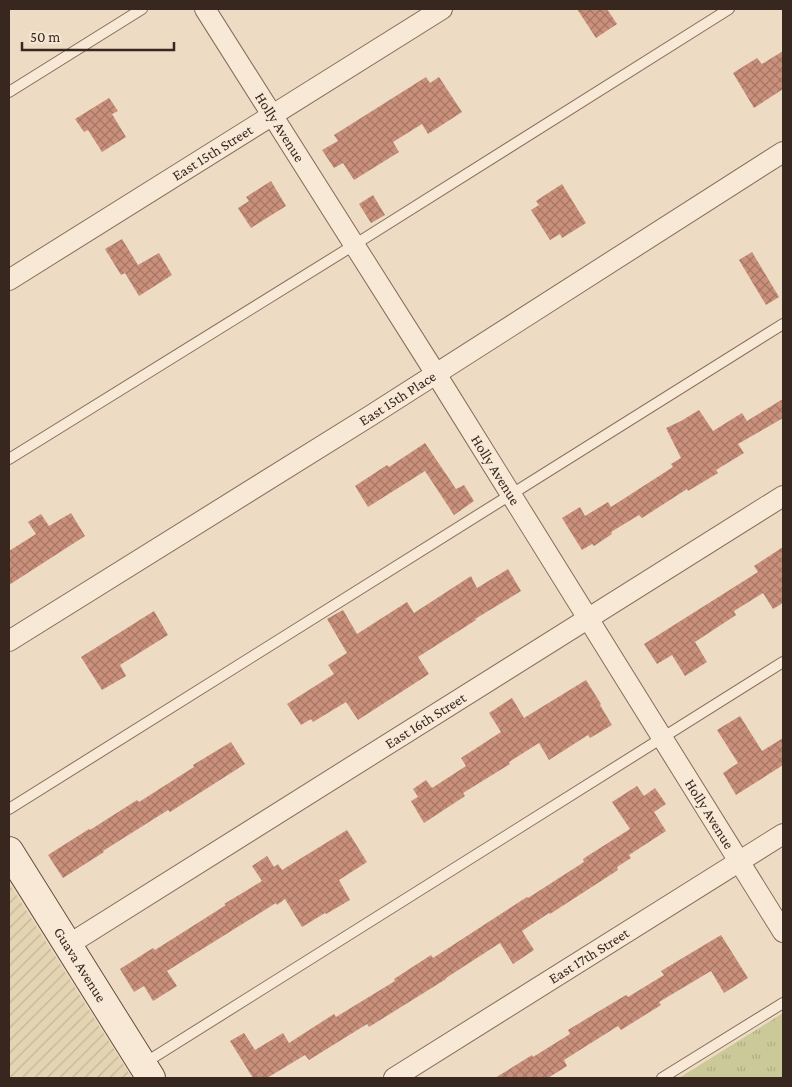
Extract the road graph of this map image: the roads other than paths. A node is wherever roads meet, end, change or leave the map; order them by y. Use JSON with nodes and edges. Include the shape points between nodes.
{"nodes":[{"id":1,"x":142,"y":9,"type":"edge"},
{"id":2,"x":205,"y":9,"type":"edge"},
{"id":3,"x":442,"y":9,"type":"edge"},
{"id":4,"x":729,"y":9,"type":"edge"},
{"id":5,"x":9,"y":92,"type":"edge"},
{"id":6,"x":272,"y":115,"type":"junction"},
{"id":7,"x":783,"y":152,"type":"edge"},
{"id":8,"x":354,"y":245,"type":"junction"},
{"id":9,"x":9,"y":280,"type":"edge"},
{"id":10,"x":783,"y":324,"type":"edge"},
{"id":11,"x":436,"y":374,"type":"junction"},
{"id":12,"x":9,"y":459,"type":"edge"},
{"id":13,"x":511,"y":495,"type":"junction"},
{"id":14,"x":783,"y":496,"type":"edge"},
{"id":15,"x":588,"y":618,"type":"junction"},
{"id":16,"x":9,"y":641,"type":"edge"},
{"id":17,"x":783,"y":662,"type":"edge"},
{"id":18,"x":662,"y":738,"type":"junction"},
{"id":19,"x":9,"y":809,"type":"edge"},
{"id":20,"x":783,"y":834,"type":"edge"},
{"id":21,"x":9,"y":851,"type":"edge"},
{"id":22,"x":740,"y":862,"type":"junction"},
{"id":23,"x":783,"y":932,"type":"edge"},
{"id":24,"x":68,"y":945,"type":"junction"},
{"id":25,"x":783,"y":1003,"type":"edge"},
{"id":26,"x":147,"y":1071,"type":"edge"},
{"id":27,"x":394,"y":1078,"type":"edge"},
{"id":28,"x":662,"y":1078,"type":"edge"}],
"edges":[{"from":1,"to":5,"type":"lane"},
{"from":2,"to":6,"type":"street","name":"Holly Avenue"},
{"from":3,"to":6,"type":"street","name":"East 15th Street"},
{"from":4,"to":8,"type":"lane"},
{"from":6,"to":8,"type":"street","name":"Holly Avenue"},
{"from":6,"to":9,"type":"street","name":"East 15th Street"},
{"from":7,"to":11,"type":"street","name":"East 15th Place"},
{"from":8,"to":11,"type":"street","name":"Holly Avenue"},
{"from":8,"to":12,"type":"lane"},
{"from":10,"to":13,"type":"lane"},
{"from":11,"to":13,"type":"street","name":"Holly Avenue"},
{"from":11,"to":16,"type":"street","name":"East 15th Place"},
{"from":13,"to":15,"type":"street","name":"Holly Avenue"},
{"from":13,"to":19,"type":"lane"},
{"from":14,"to":15,"type":"street","name":"East 16th Street"},
{"from":15,"to":18,"type":"street","name":"Holly Avenue"},
{"from":15,"to":24,"type":"street","name":"East 16th Street"},
{"from":17,"to":18,"type":"lane"},
{"from":18,"to":22,"type":"street","name":"Holly Avenue"},
{"from":18,"to":26,"type":"lane"},
{"from":20,"to":22,"type":"street","name":"East 17th Street"},
{"from":21,"to":24,"type":"street","name":"Guava Avenue"},
{"from":22,"to":23,"type":"street","name":"Holly Avenue"},
{"from":22,"to":27,"type":"street","name":"East 17th Street"},
{"from":24,"to":26,"type":"street","name":"Guava Avenue"},
{"from":25,"to":28,"type":"lane"}]}
